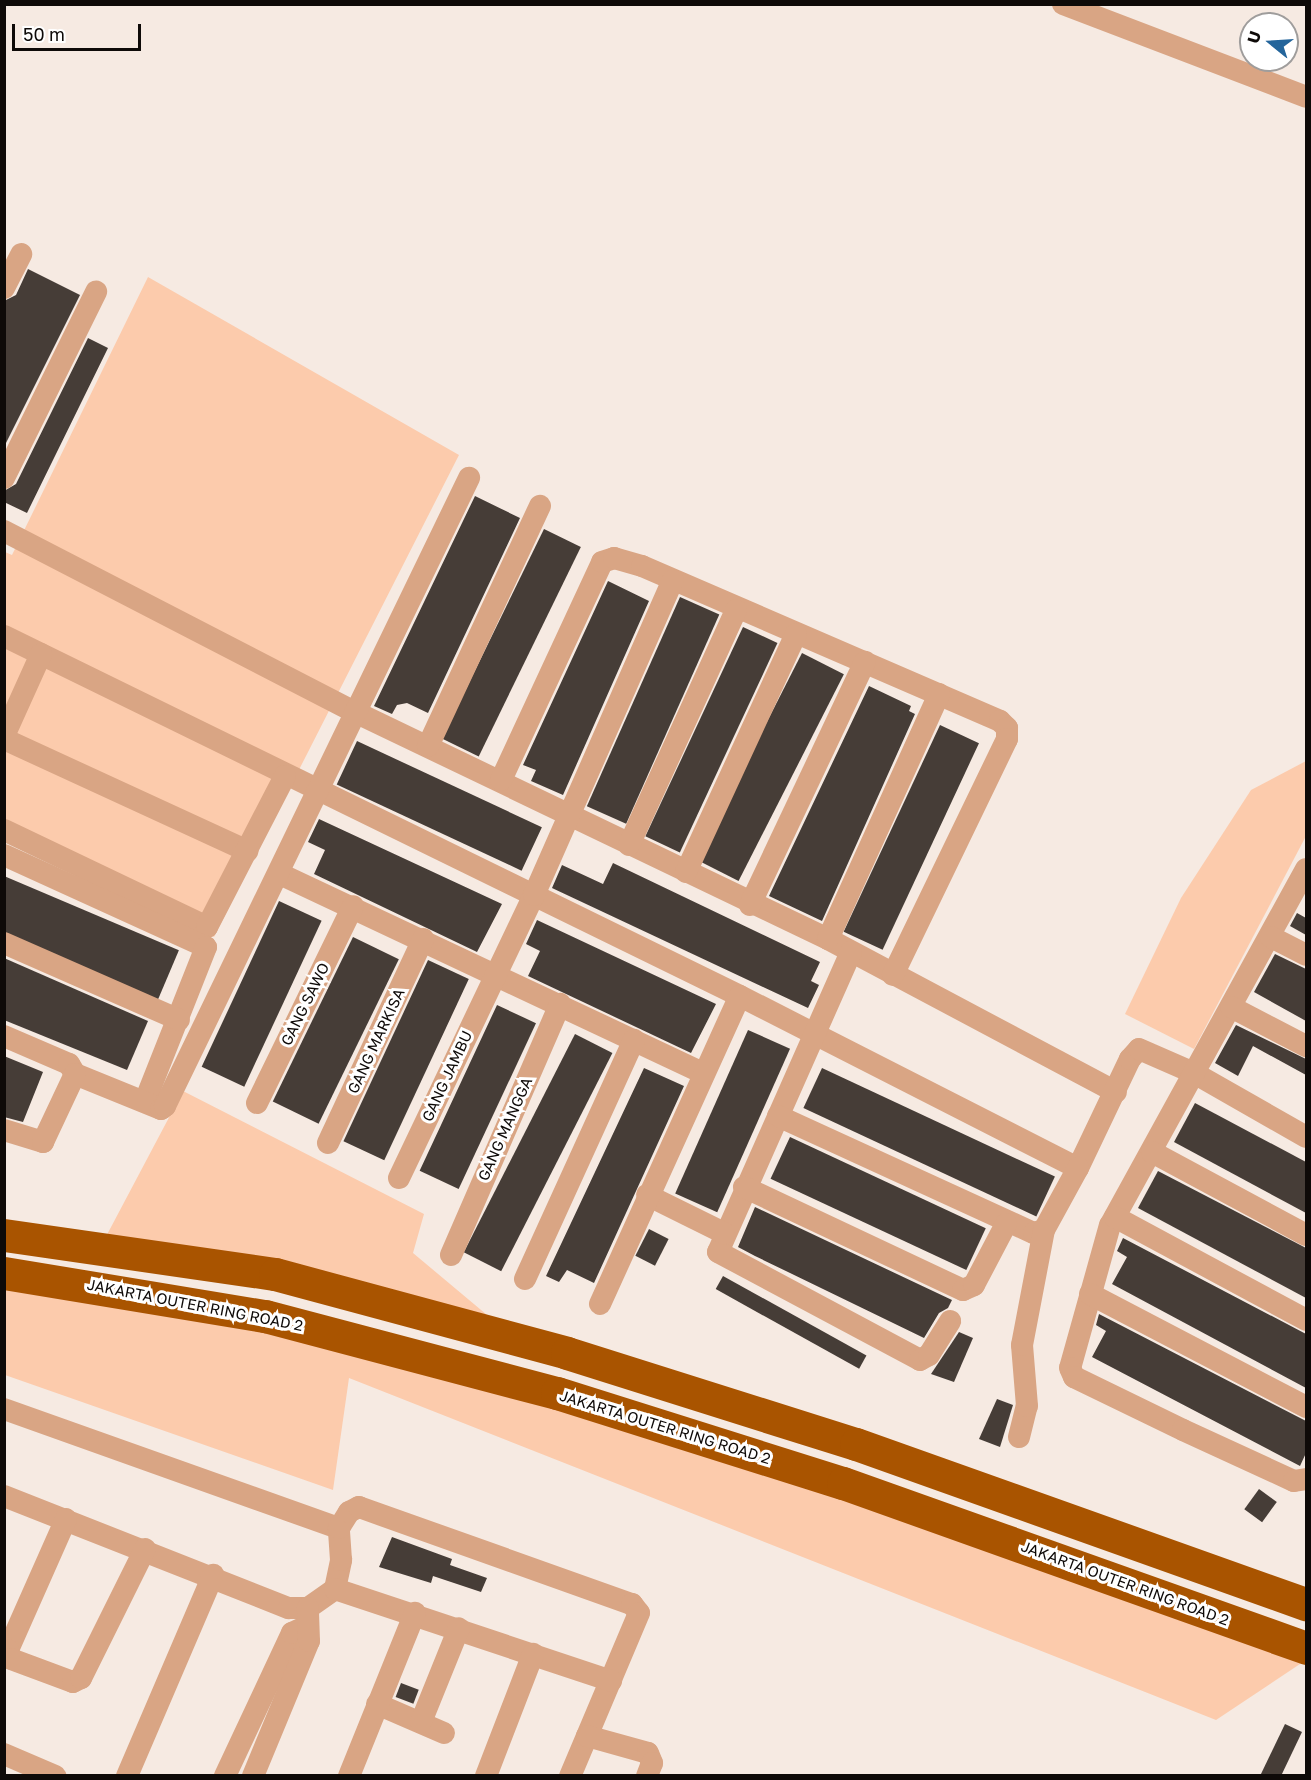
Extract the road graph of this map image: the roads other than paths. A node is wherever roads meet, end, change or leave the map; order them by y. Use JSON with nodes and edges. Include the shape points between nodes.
{"nodes":[{"id":1,"x":1063,"y":4,"type":"edge"},
{"id":2,"x":1306,"y":97,"type":"edge"},
{"id":3,"x":21,"y":254,"type":"dead end"},
{"id":4,"x":4,"y":288,"type":"edge"},
{"id":5,"x":96,"y":292,"type":"dead end"},
{"id":6,"x":4,"y":478,"type":"edge"},
{"id":7,"x":469,"y":478,"type":"dead end"},
{"id":8,"x":540,"y":506,"type":"dead end"},
{"id":9,"x":4,"y":531,"type":"edge"},
{"id":10,"x":674,"y":580,"type":"junction"},
{"id":11,"x":736,"y":610,"type":"junction"},
{"id":12,"x":796,"y":634,"type":"junction"},
{"id":13,"x":4,"y":636,"type":"edge"},
{"id":14,"x":41,"y":654,"type":"junction"},
{"id":15,"x":865,"y":662,"type":"junction"},
{"id":16,"x":939,"y":694,"type":"junction"},
{"id":17,"x":355,"y":712,"type":"junction"},
{"id":18,"x":4,"y":737,"type":"edge"},
{"id":19,"x":428,"y":746,"type":"junction"},
{"id":20,"x":285,"y":776,"type":"junction"},
{"id":21,"x":501,"y":780,"type":"junction"},
{"id":22,"x":320,"y":792,"type":"junction"},
{"id":23,"x":570,"y":814,"type":"junction"},
{"id":24,"x":4,"y":830,"type":"edge"},
{"id":25,"x":629,"y":845,"type":"junction"},
{"id":26,"x":247,"y":851,"type":"junction"},
{"id":27,"x":4,"y":855,"type":"edge"},
{"id":28,"x":1306,"y":869,"type":"edge"},
{"id":29,"x":686,"y":872,"type":"junction"},
{"id":30,"x":280,"y":874,"type":"junction"},
{"id":31,"x":534,"y":894,"type":"junction"},
{"id":32,"x":750,"y":905,"type":"junction"},
{"id":33,"x":353,"y":906,"type":"junction"},
{"id":34,"x":1271,"y":937,"type":"junction"},
{"id":35,"x":423,"y":939,"type":"junction"},
{"id":36,"x":828,"y":939,"type":"junction"},
{"id":37,"x":4,"y":943,"type":"edge"},
{"id":38,"x":851,"y":952,"type":"junction"},
{"id":39,"x":1306,"y":955,"type":"edge"},
{"id":40,"x":496,"y":974,"type":"junction"},
{"id":41,"x":893,"y":975,"type":"junction"},
{"id":42,"x":740,"y":996,"type":"junction"},
{"id":43,"x":560,"y":1004,"type":"junction"},
{"id":44,"x":1231,"y":1007,"type":"junction"},
{"id":45,"x":179,"y":1020,"type":"junction"},
{"id":46,"x":4,"y":1035,"type":"edge"},
{"id":47,"x":814,"y":1036,"type":"junction"},
{"id":48,"x":634,"y":1040,"type":"junction"},
{"id":49,"x":1306,"y":1046,"type":"edge"},
{"id":50,"x":703,"y":1072,"type":"junction"},
{"id":51,"x":1194,"y":1073,"type":"junction"},
{"id":52,"x":75,"y":1074,"type":"junction"},
{"id":53,"x":1116,"y":1092,"type":"junction"},
{"id":54,"x":145,"y":1101,"type":"junction"},
{"id":55,"x":257,"y":1103,"type":"dead end"},
{"id":56,"x":778,"y":1116,"type":"junction"},
{"id":57,"x":4,"y":1130,"type":"edge"},
{"id":58,"x":1306,"y":1137,"type":"edge"},
{"id":59,"x":328,"y":1143,"type":"dead end"},
{"id":60,"x":1152,"y":1152,"type":"junction"},
{"id":61,"x":1078,"y":1168,"type":"junction"},
{"id":62,"x":399,"y":1178,"type":"dead end"},
{"id":63,"x":744,"y":1187,"type":"junction"},
{"id":64,"x":647,"y":1195,"type":"junction"},
{"id":65,"x":1115,"y":1217,"type":"junction"},
{"id":66,"x":1006,"y":1224,"type":"junction"},
{"id":67,"x":1044,"y":1230,"type":"junction"},
{"id":68,"x":724,"y":1233,"type":"junction"},
{"id":69,"x":4,"y":1235,"type":"edge"},
{"id":70,"x":1306,"y":1235,"type":"edge"},
{"id":71,"x":451,"y":1255,"type":"dead end"},
{"id":72,"x":4,"y":1273,"type":"edge"},
{"id":73,"x":525,"y":1279,"type":"dead end"},
{"id":74,"x":1090,"y":1294,"type":"junction"},
{"id":75,"x":600,"y":1304,"type":"dead end"},
{"id":76,"x":1306,"y":1320,"type":"edge"},
{"id":77,"x":950,"y":1321,"type":"dead end"},
{"id":78,"x":1306,"y":1407,"type":"edge"},
{"id":79,"x":4,"y":1409,"type":"edge"},
{"id":80,"x":1019,"y":1437,"type":"dead end"},
{"id":81,"x":1306,"y":1479,"type":"edge"},
{"id":82,"x":4,"y":1496,"type":"edge"},
{"id":83,"x":66,"y":1519,"type":"junction"},
{"id":84,"x":339,"y":1528,"type":"junction"},
{"id":85,"x":145,"y":1549,"type":"junction"},
{"id":86,"x":213,"y":1575,"type":"junction"},
{"id":87,"x":335,"y":1589,"type":"junction"},
{"id":88,"x":1306,"y":1604,"type":"edge"},
{"id":89,"x":415,"y":1613,"type":"junction"},
{"id":90,"x":307,"y":1617,"type":"junction"},
{"id":91,"x":459,"y":1628,"type":"junction"},
{"id":92,"x":1306,"y":1648,"type":"edge"},
{"id":93,"x":533,"y":1654,"type":"junction"},
{"id":94,"x":611,"y":1681,"type":"junction"},
{"id":95,"x":376,"y":1704,"type":"junction"},
{"id":96,"x":421,"y":1722,"type":"junction"},
{"id":97,"x":444,"y":1733,"type":"dead end"},
{"id":98,"x":587,"y":1736,"type":"junction"},
{"id":99,"x":4,"y":1754,"type":"edge"},
{"id":100,"x":55,"y":1776,"type":"edge"},
{"id":101,"x":127,"y":1776,"type":"edge"},
{"id":102,"x":225,"y":1776,"type":"edge"},
{"id":103,"x":253,"y":1776,"type":"edge"},
{"id":104,"x":349,"y":1776,"type":"edge"},
{"id":105,"x":486,"y":1776,"type":"edge"},
{"id":106,"x":570,"y":1776,"type":"edge"},
{"id":107,"x":647,"y":1776,"type":"edge"}],
"edges":[{"from":1,"to":2,"type":"street"},
{"from":3,"to":4,"type":"street"},
{"from":5,"to":6,"type":"street"},
{"from":7,"to":17,"type":"street"},
{"from":8,"to":19,"type":"street"},
{"from":9,"to":17,"type":"street"},
{"from":10,"to":11,"type":"street"},
{"from":10,"to":21,"type":"street","via":[[621,558],[602,562]]},
{"from":10,"to":23,"type":"street","name":"GANG JAMBU"},
{"from":11,"to":12,"type":"street"},
{"from":11,"to":25,"type":"street"},
{"from":12,"to":15,"type":"street"},
{"from":12,"to":29,"type":"street"},
{"from":13,"to":14,"type":"street"},
{"from":14,"to":18,"type":"street"},
{"from":14,"to":20,"type":"street"},
{"from":15,"to":16,"type":"street"},
{"from":15,"to":32,"type":"street"},
{"from":16,"to":36,"type":"street"},
{"from":16,"to":41,"type":"street","via":[[1000,721],[1007,728],[1007,739]]},
{"from":17,"to":19,"type":"street"},
{"from":17,"to":22,"type":"street"},
{"from":18,"to":26,"type":"street"},
{"from":19,"to":21,"type":"street"},
{"from":20,"to":22,"type":"street"},
{"from":20,"to":26,"type":"street"},
{"from":21,"to":23,"type":"street"},
{"from":22,"to":30,"type":"street"},
{"from":22,"to":31,"type":"street"},
{"from":23,"to":25,"type":"street"},
{"from":23,"to":31,"type":"street","name":"GANG JAMBU"},
{"from":24,"to":26,"type":"street","via":[[207,927]]},
{"from":25,"to":29,"type":"street"},
{"from":27,"to":45,"type":"street","via":[[204,945]]},
{"from":28,"to":34,"type":"street"},
{"from":29,"to":32,"type":"street"},
{"from":30,"to":33,"type":"street"},
{"from":30,"to":54,"type":"street","via":[[165,1106]]},
{"from":31,"to":40,"type":"street","name":"GANG JAMBU"},
{"from":31,"to":42,"type":"street"},
{"from":32,"to":36,"type":"street"},
{"from":33,"to":35,"type":"street"},
{"from":33,"to":55,"type":"street","name":"GANG SAWO"},
{"from":34,"to":39,"type":"street"},
{"from":34,"to":44,"type":"street"},
{"from":35,"to":40,"type":"street"},
{"from":35,"to":59,"type":"street","name":"GANG MARKISA"},
{"from":36,"to":38,"type":"street"},
{"from":37,"to":45,"type":"street"},
{"from":38,"to":41,"type":"street"},
{"from":38,"to":47,"type":"street"},
{"from":40,"to":43,"type":"street"},
{"from":40,"to":62,"type":"street","name":"GANG JAMBU"},
{"from":41,"to":53,"type":"street"},
{"from":42,"to":47,"type":"street"},
{"from":42,"to":50,"type":"street"},
{"from":43,"to":48,"type":"street"},
{"from":43,"to":71,"type":"street","name":"GANG MANGGA"},
{"from":44,"to":49,"type":"street"},
{"from":44,"to":51,"type":"street"},
{"from":45,"to":54,"type":"street"},
{"from":46,"to":52,"type":"street","via":[[69,1064]]},
{"from":47,"to":56,"type":"street"},
{"from":47,"to":61,"type":"street"},
{"from":48,"to":50,"type":"street"},
{"from":48,"to":73,"type":"street"},
{"from":50,"to":64,"type":"street"},
{"from":51,"to":53,"type":"street","via":[[1139,1050]]},
{"from":51,"to":58,"type":"street"},
{"from":51,"to":60,"type":"street"},
{"from":52,"to":54,"type":"street"},
{"from":52,"to":57,"type":"street","via":[[43,1143]]},
{"from":53,"to":61,"type":"street"},
{"from":56,"to":63,"type":"street"},
{"from":56,"to":66,"type":"street"},
{"from":60,"to":65,"type":"street"},
{"from":60,"to":70,"type":"street"},
{"from":61,"to":67,"type":"street"},
{"from":63,"to":66,"type":"street","via":[[963,1290],[974,1285]]},
{"from":63,"to":68,"type":"street"},
{"from":64,"to":68,"type":"street"},
{"from":64,"to":75,"type":"street"},
{"from":65,"to":74,"type":"street","via":[[1099,1251]]},
{"from":65,"to":76,"type":"street"},
{"from":66,"to":67,"type":"street","via":[[1034,1233]]},
{"from":67,"to":80,"type":"street","via":[[1022,1345],[1027,1406]]},
{"from":68,"to":77,"type":"street","via":[[718,1245],[721,1256],[920,1360],[929,1355]]},
{"from":69,"to":88,"type":"highway","via":[[275,1274],[567,1353],[856,1444]]},
{"from":72,"to":92,"type":"highway","name":"JAKARTA OUTER RING ROAD 2","via":[[265,1316],[557,1393],[843,1483]]},
{"from":74,"to":78,"type":"street"},
{"from":74,"to":81,"type":"street","via":[[1070,1363],[1074,1377],[1294,1481]]},
{"from":79,"to":84,"type":"street"},
{"from":82,"to":83,"type":"street"},
{"from":83,"to":85,"type":"street"},
{"from":83,"to":85,"type":"street","via":[[8,1650],[11,1659],[32,1667],[73,1682],[81,1678]]},
{"from":84,"to":87,"type":"street","via":[[341,1560]]},
{"from":84,"to":94,"type":"street","via":[[354,1508],[365,1508],[632,1604],[639,1614]]},
{"from":85,"to":86,"type":"street"},
{"from":86,"to":90,"type":"street"},
{"from":86,"to":101,"type":"street"},
{"from":87,"to":89,"type":"street"},
{"from":87,"to":90,"type":"street"},
{"from":89,"to":91,"type":"street"},
{"from":89,"to":95,"type":"street"},
{"from":90,"to":102,"type":"street","via":[[292,1633]]},
{"from":90,"to":103,"type":"street","via":[[309,1641]]},
{"from":91,"to":93,"type":"street"},
{"from":91,"to":96,"type":"street"},
{"from":93,"to":94,"type":"street"},
{"from":93,"to":105,"type":"street"},
{"from":94,"to":98,"type":"street"},
{"from":95,"to":96,"type":"street"},
{"from":95,"to":104,"type":"street"},
{"from":96,"to":97,"type":"street"},
{"from":98,"to":106,"type":"street"},
{"from":98,"to":107,"type":"street","via":[[648,1753],[652,1763]]},
{"from":99,"to":100,"type":"street"}]}
